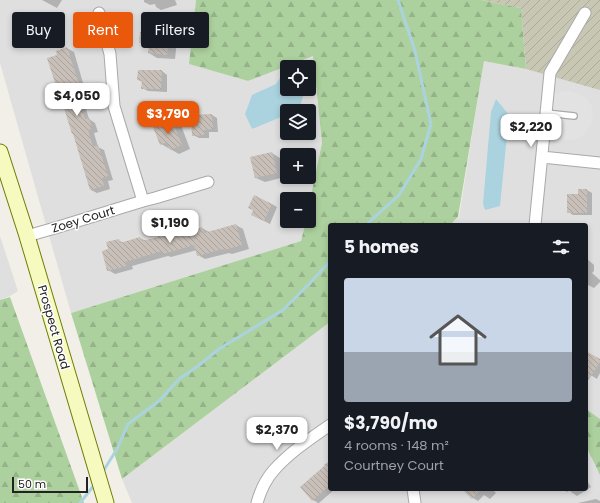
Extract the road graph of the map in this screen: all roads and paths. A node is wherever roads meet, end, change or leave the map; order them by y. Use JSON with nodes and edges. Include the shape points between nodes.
{"nodes":[{"id":1,"x":585,"y":14,"type":"dead end"},
{"id":2,"x":108,"y":48,"type":"edge"},
{"id":3,"x":546,"y":112,"type":"junction"},
{"id":4,"x":574,"y":116,"type":"dead end"},
{"id":5,"x":0,"y":152,"type":"edge"},
{"id":6,"x":542,"y":157,"type":"junction"},
{"id":7,"x":600,"y":163,"type":"edge"},
{"id":8,"x":208,"y":182,"type":"dead end"},
{"id":9,"x":143,"y":200,"type":"junction"},
{"id":10,"x":534,"y":223,"type":"edge"},
{"id":11,"x":28,"y":236,"type":"junction"},
{"id":12,"x":328,"y":426,"type":"edge"},
{"id":13,"x":413,"y":491,"type":"edge"},
{"id":14,"x":106,"y":503,"type":"edge"},
{"id":15,"x":257,"y":503,"type":"edge"},
{"id":16,"x":415,"y":503,"type":"edge"}],
"edges":[{"from":1,"to":3,"type":"street","via":[[550,73]]},
{"from":2,"to":9,"type":"street","via":[[114,106]]},
{"from":3,"to":4,"type":"lane"},
{"from":3,"to":6,"type":"street"},
{"from":5,"to":11,"type":"main road","name":"Prospect Road"},
{"from":6,"to":7,"type":"street"},
{"from":6,"to":10,"type":"street"},
{"from":8,"to":9,"type":"street","name":"Zoey Court"},
{"from":9,"to":11,"type":"street","name":"Zoey Court"},
{"from":11,"to":14,"type":"main road","name":"Prospect Road"},
{"from":12,"to":15,"type":"street","via":[[296,449],[273,470]]},
{"from":13,"to":16,"type":"street"}]}
